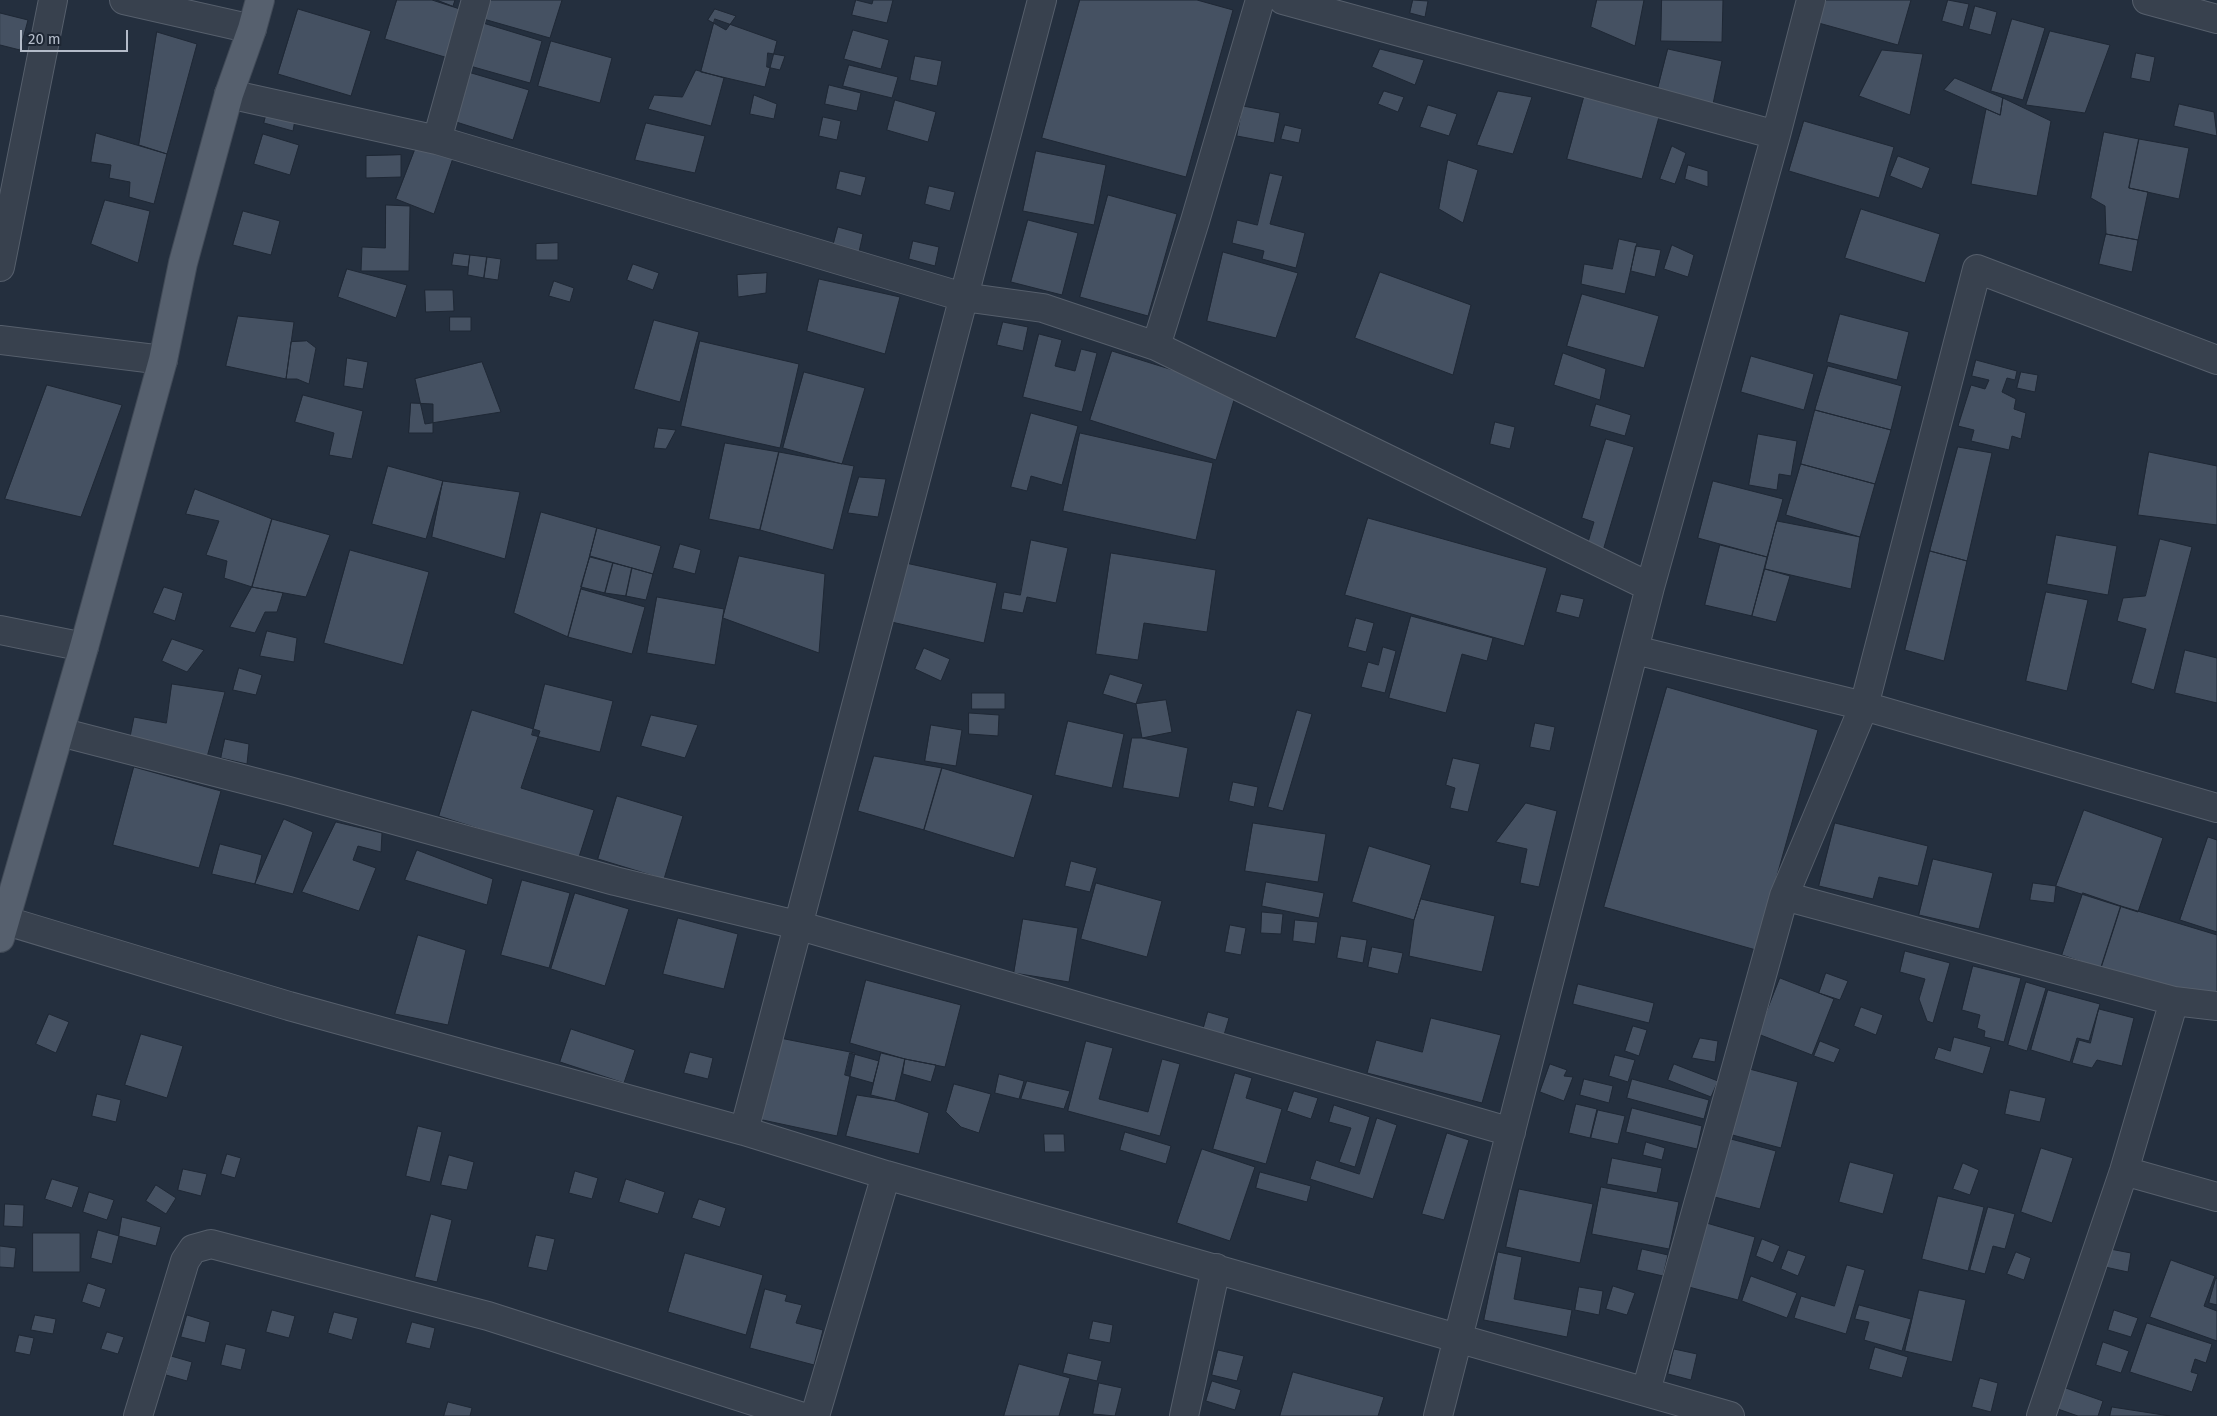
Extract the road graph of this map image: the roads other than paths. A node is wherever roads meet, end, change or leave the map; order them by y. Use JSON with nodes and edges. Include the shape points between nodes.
{"nodes":[{"id":1,"x":53,"y":0,"type":"edge"},
{"id":2,"x":124,"y":0,"type":"edge"},
{"id":3,"x":260,"y":0,"type":"edge"},
{"id":4,"x":476,"y":0,"type":"edge"},
{"id":5,"x":1042,"y":0,"type":"edge"},
{"id":6,"x":1260,"y":0,"type":"edge"},
{"id":7,"x":1283,"y":0,"type":"edge"},
{"id":8,"x":1810,"y":0,"type":"edge"},
{"id":9,"x":2147,"y":0,"type":"edge"},
{"id":10,"x":2217,"y":19,"type":"edge"},
{"id":11,"x":252,"y":29,"type":"junction"},
{"id":12,"x":229,"y":94,"type":"junction"},
{"id":13,"x":1776,"y":135,"type":"junction"},
{"id":14,"x":437,"y":140,"type":"junction"},
{"id":15,"x":0,"y":267,"type":"edge"},
{"id":16,"x":963,"y":297,"type":"junction"},
{"id":17,"x":0,"y":340,"type":"edge"},
{"id":18,"x":1156,"y":346,"type":"junction"},
{"id":19,"x":163,"y":360,"type":"junction"},
{"id":20,"x":2217,"y":360,"type":"edge"},
{"id":21,"x":1650,"y":587,"type":"junction"},
{"id":22,"x":0,"y":630,"type":"edge"},
{"id":23,"x":84,"y":647,"type":"junction"},
{"id":24,"x":1635,"y":650,"type":"junction"},
{"id":25,"x":1864,"y":706,"type":"junction"},
{"id":26,"x":60,"y":732,"type":"junction"},
{"id":27,"x":2217,"y":808,"type":"edge"},
{"id":28,"x":1784,"y":896,"type":"junction"},
{"id":29,"x":2,"y":926,"type":"edge"},
{"id":30,"x":797,"y":926,"type":"junction"},
{"id":31,"x":2174,"y":1001,"type":"junction"},
{"id":32,"x":2217,"y":1006,"type":"edge"},
{"id":33,"x":744,"y":1131,"type":"junction"},
{"id":34,"x":1511,"y":1132,"type":"junction"},
{"id":35,"x":2124,"y":1172,"type":"junction"},
{"id":36,"x":886,"y":1175,"type":"junction"},
{"id":37,"x":2217,"y":1197,"type":"edge"},
{"id":38,"x":1216,"y":1268,"type":"junction"},
{"id":39,"x":1458,"y":1339,"type":"junction"},
{"id":40,"x":1646,"y":1391,"type":"junction"},
{"id":41,"x":138,"y":1416,"type":"edge"},
{"id":42,"x":800,"y":1416,"type":"edge"},
{"id":43,"x":815,"y":1416,"type":"edge"},
{"id":44,"x":1184,"y":1416,"type":"edge"},
{"id":45,"x":1438,"y":1416,"type":"edge"},
{"id":46,"x":1730,"y":1416,"type":"edge"},
{"id":47,"x":2042,"y":1416,"type":"edge"}],
"edges":[{"from":1,"to":15,"type":"street"},
{"from":2,"to":11,"type":"street"},
{"from":3,"to":11,"type":"main road"},
{"from":4,"to":14,"type":"street"},
{"from":5,"to":16,"type":"street"},
{"from":6,"to":18,"type":"street"},
{"from":7,"to":13,"type":"street"},
{"from":8,"to":13,"type":"street"},
{"from":9,"to":10,"type":"street"},
{"from":11,"to":12,"type":"main road"},
{"from":12,"to":14,"type":"street"},
{"from":12,"to":19,"type":"main road","via":[[183,263]]},
{"from":13,"to":21,"type":"street"},
{"from":14,"to":16,"type":"street"},
{"from":16,"to":18,"type":"street","via":[[1042,308]]},
{"from":16,"to":30,"type":"street"},
{"from":17,"to":19,"type":"street"},
{"from":18,"to":21,"type":"street"},
{"from":19,"to":23,"type":"main road"},
{"from":20,"to":25,"type":"street","via":[[1977,269]]},
{"from":21,"to":24,"type":"street"},
{"from":22,"to":23,"type":"street"},
{"from":23,"to":26,"type":"main road"},
{"from":24,"to":25,"type":"street"},
{"from":24,"to":34,"type":"street"},
{"from":25,"to":27,"type":"street"},
{"from":25,"to":28,"type":"street"},
{"from":26,"to":29,"type":"main road"},
{"from":26,"to":30,"type":"street","via":[[289,791],[614,882]]},
{"from":28,"to":31,"type":"street"},
{"from":28,"to":40,"type":"street"},
{"from":29,"to":33,"type":"street"},
{"from":30,"to":33,"type":"street"},
{"from":30,"to":34,"type":"street"},
{"from":31,"to":32,"type":"street"},
{"from":31,"to":35,"type":"street"},
{"from":33,"to":36,"type":"street"},
{"from":34,"to":39,"type":"street"},
{"from":35,"to":37,"type":"street"},
{"from":35,"to":47,"type":"street"},
{"from":36,"to":38,"type":"street"},
{"from":36,"to":43,"type":"street"},
{"from":38,"to":39,"type":"street"},
{"from":38,"to":44,"type":"street"},
{"from":39,"to":40,"type":"street"},
{"from":39,"to":45,"type":"street"},
{"from":40,"to":46,"type":"street"},
{"from":41,"to":42,"type":"street","via":[[185,1261],[193,1249],[211,1244],[488,1316]]}]}
